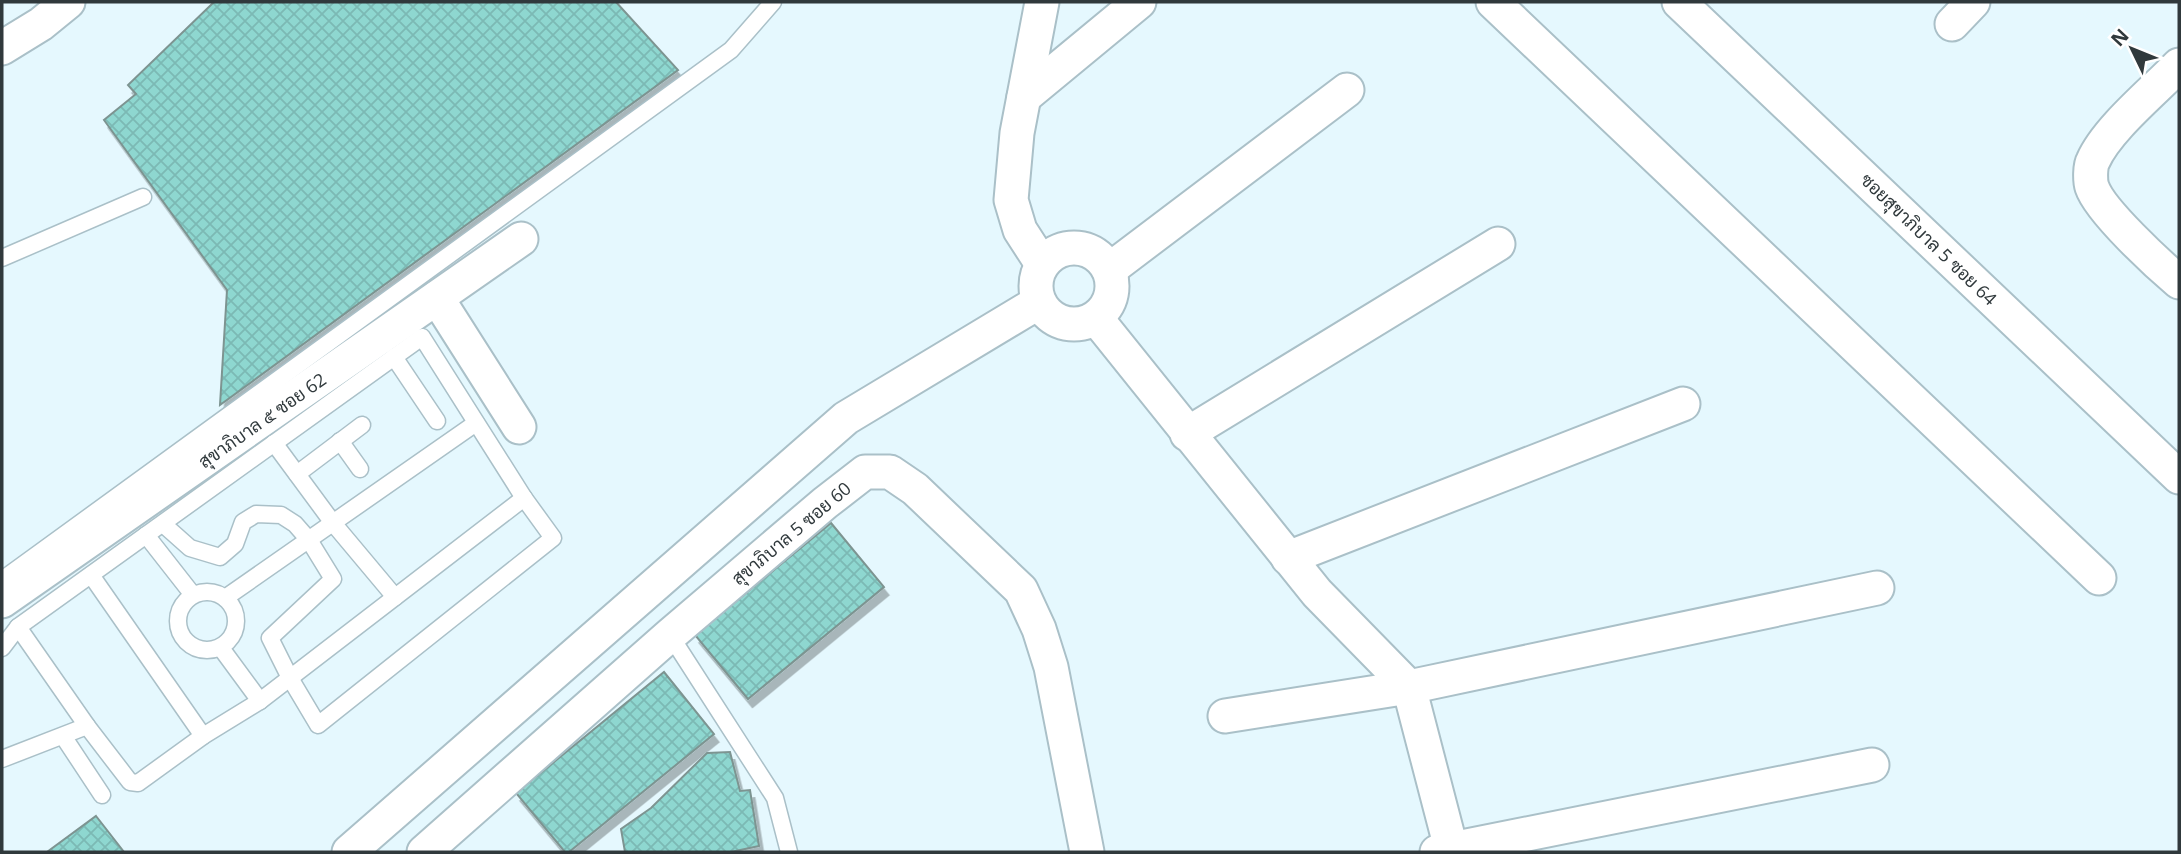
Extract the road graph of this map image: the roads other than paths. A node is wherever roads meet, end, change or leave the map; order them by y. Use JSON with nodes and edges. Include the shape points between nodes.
{"nodes":[{"id":1,"x":68,"y":2,"type":"edge"},
{"id":2,"x":773,"y":2,"type":"edge"},
{"id":3,"x":1042,"y":2,"type":"edge"},
{"id":4,"x":1139,"y":2,"type":"edge"},
{"id":5,"x":1493,"y":2,"type":"edge"},
{"id":6,"x":1679,"y":2,"type":"edge"},
{"id":7,"x":2,"y":48,"type":"edge"},
{"id":8,"x":2179,"y":65,"type":"edge"},
{"id":9,"x":1347,"y":90,"type":"dead end"},
{"id":10,"x":1024,"y":97,"type":"junction"},
{"id":11,"x":143,"y":197,"type":"dead end"},
{"id":12,"x":521,"y":239,"type":"dead end"},
{"id":13,"x":1498,"y":244,"type":"dead end"},
{"id":14,"x":2,"y":258,"type":"edge"},
{"id":15,"x":1042,"y":264,"type":"junction"},
{"id":16,"x":1109,"y":270,"type":"junction"},
{"id":17,"x":2179,"y":282,"type":"edge"},
{"id":18,"x":437,"y":298,"type":"junction"},
{"id":19,"x":1039,"y":302,"type":"junction"},
{"id":20,"x":1096,"y":318,"type":"junction"},
{"id":21,"x":394,"y":357,"type":"junction"},
{"id":22,"x":1683,"y":404,"type":"dead end"},
{"id":23,"x":437,"y":421,"type":"dead end"},
{"id":24,"x":476,"y":423,"type":"junction"},
{"id":25,"x":362,"y":425,"type":"dead end"},
{"id":26,"x":519,"y":427,"type":"dead end"},
{"id":27,"x":1187,"y":434,"type":"junction"},
{"id":28,"x":340,"y":441,"type":"junction"},
{"id":29,"x":274,"y":443,"type":"junction"},
{"id":30,"x":360,"y":469,"type":"dead end"},
{"id":31,"x":297,"y":474,"type":"junction"},
{"id":32,"x":2179,"y":477,"type":"edge"},
{"id":33,"x":524,"y":498,"type":"junction"},
{"id":34,"x":333,"y":523,"type":"junction"},
{"id":35,"x":163,"y":524,"type":"junction"},
{"id":36,"x":146,"y":535,"type":"junction"},
{"id":37,"x":309,"y":540,"type":"junction"},
{"id":38,"x":1288,"y":558,"type":"junction"},
{"id":39,"x":92,"y":575,"type":"junction"},
{"id":40,"x":2099,"y":578,"type":"dead end"},
{"id":41,"x":2,"y":580,"type":"edge"},
{"id":42,"x":1877,"y":588,"type":"dead end"},
{"id":43,"x":192,"y":595,"type":"junction"},
{"id":44,"x":395,"y":597,"type":"junction"},
{"id":45,"x":225,"y":598,"type":"junction"},
{"id":46,"x":10,"y":614,"type":"edge"},
{"id":47,"x":670,"y":635,"type":"junction"},
{"id":48,"x":2,"y":648,"type":"edge"},
{"id":49,"x":221,"y":648,"type":"junction"},
{"id":50,"x":290,"y":678,"type":"junction"},
{"id":51,"x":1409,"y":687,"type":"junction"},
{"id":52,"x":260,"y":701,"type":"junction"},
{"id":53,"x":1225,"y":716,"type":"dead end"},
{"id":54,"x":87,"y":726,"type":"junction"},
{"id":55,"x":63,"y":736,"type":"junction"},
{"id":56,"x":203,"y":736,"type":"junction"},
{"id":57,"x":2,"y":760,"type":"edge"},
{"id":58,"x":1872,"y":765,"type":"dead end"},
{"id":59,"x":102,"y":794,"type":"dead end"},
{"id":60,"x":1447,"y":851,"type":"edge"},
{"id":61,"x":349,"y":852,"type":"edge"},
{"id":62,"x":424,"y":852,"type":"edge"},
{"id":63,"x":789,"y":852,"type":"edge"},
{"id":64,"x":1087,"y":852,"type":"edge"}],
"edges":[{"from":1,"to":7,"type":"street"},
{"from":2,"to":41,"type":"lane","via":[[730,50]]},
{"from":3,"to":10,"type":"street"},
{"from":4,"to":10,"type":"street"},
{"from":5,"to":40,"type":"street"},
{"from":6,"to":32,"type":"street","name":"ซอยสุขาภิบาล 5 ซอย 64"},
{"from":8,"to":17,"type":"street","via":[[2109,136],[2091,163],[2092,186],[2100,201]]},
{"from":9,"to":16,"type":"street"},
{"from":10,"to":15,"type":"street","via":[[1011,200],[1020,230]]},
{"from":11,"to":14,"type":"lane"},
{"from":12,"to":18,"type":"street","name":"สุขาภิบาล ๕ ซอย 62"},
{"from":13,"to":27,"type":"street"},
{"from":15,"to":16,"type":"street","via":[[1052,254],[1078,248],[1091,251]]},
{"from":15,"to":19,"type":"street","via":[[1035,289]]},
{"from":16,"to":20,"type":"street","via":[[1111,297]]},
{"from":18,"to":26,"type":"street"},
{"from":18,"to":46,"type":"street","name":"สุขาภิบาล ๕ ซอย 62"},
{"from":19,"to":20,"type":"street","via":[[1057,321],[1083,323]]},
{"from":19,"to":61,"type":"street","via":[[846,418]]},
{"from":20,"to":27,"type":"street"},
{"from":21,"to":23,"type":"lane"},
{"from":21,"to":24,"type":"lane","via":[[422,337]]},
{"from":21,"to":29,"type":"lane"},
{"from":22,"to":38,"type":"street"},
{"from":24,"to":33,"type":"lane"},
{"from":24,"to":34,"type":"lane"},
{"from":25,"to":28,"type":"lane"},
{"from":27,"to":38,"type":"street"},
{"from":28,"to":30,"type":"lane"},
{"from":28,"to":31,"type":"lane"},
{"from":29,"to":31,"type":"lane"},
{"from":29,"to":35,"type":"lane"},
{"from":31,"to":34,"type":"lane"},
{"from":33,"to":44,"type":"lane"},
{"from":33,"to":50,"type":"lane","via":[[553,538],[318,725]]},
{"from":34,"to":37,"type":"lane"},
{"from":34,"to":44,"type":"lane"},
{"from":35,"to":36,"type":"lane"},
{"from":35,"to":37,"type":"lane","via":[[190,548],[220,557],[235,544],[243,523],[256,514],[281,515]]},
{"from":36,"to":39,"type":"lane"},
{"from":36,"to":43,"type":"lane"},
{"from":37,"to":45,"type":"lane"},
{"from":37,"to":50,"type":"lane","via":[[333,579],[270,638]]},
{"from":38,"to":51,"type":"street"},
{"from":39,"to":46,"type":"lane"},
{"from":39,"to":56,"type":"lane"},
{"from":42,"to":51,"type":"street"},
{"from":43,"to":45,"type":"lane","via":[[204,592]]},
{"from":43,"to":49,"type":"lane","via":[[178,613],[181,636],[198,650]]},
{"from":44,"to":50,"type":"lane"},
{"from":45,"to":49,"type":"lane","via":[[237,618],[230,640]]},
{"from":46,"to":48,"type":"lane"},
{"from":46,"to":54,"type":"lane"},
{"from":47,"to":62,"type":"street","name":"สุขาภิบาล 5 ซอย 60"},
{"from":47,"to":63,"type":"lane","via":[[775,798]]},
{"from":47,"to":64,"type":"street","name":"สุขาภิบาล 5 ซอย 60","via":[[865,472],[890,472],[915,489],[1021,590],[1051,667]]},
{"from":49,"to":52,"type":"lane"},
{"from":50,"to":52,"type":"lane"},
{"from":51,"to":53,"type":"street"},
{"from":51,"to":60,"type":"street"},
{"from":52,"to":56,"type":"lane"},
{"from":54,"to":55,"type":"lane"},
{"from":54,"to":56,"type":"lane","via":[[130,782],[138,783]]},
{"from":55,"to":57,"type":"lane"},
{"from":55,"to":59,"type":"lane"},
{"from":58,"to":60,"type":"street"}]}
